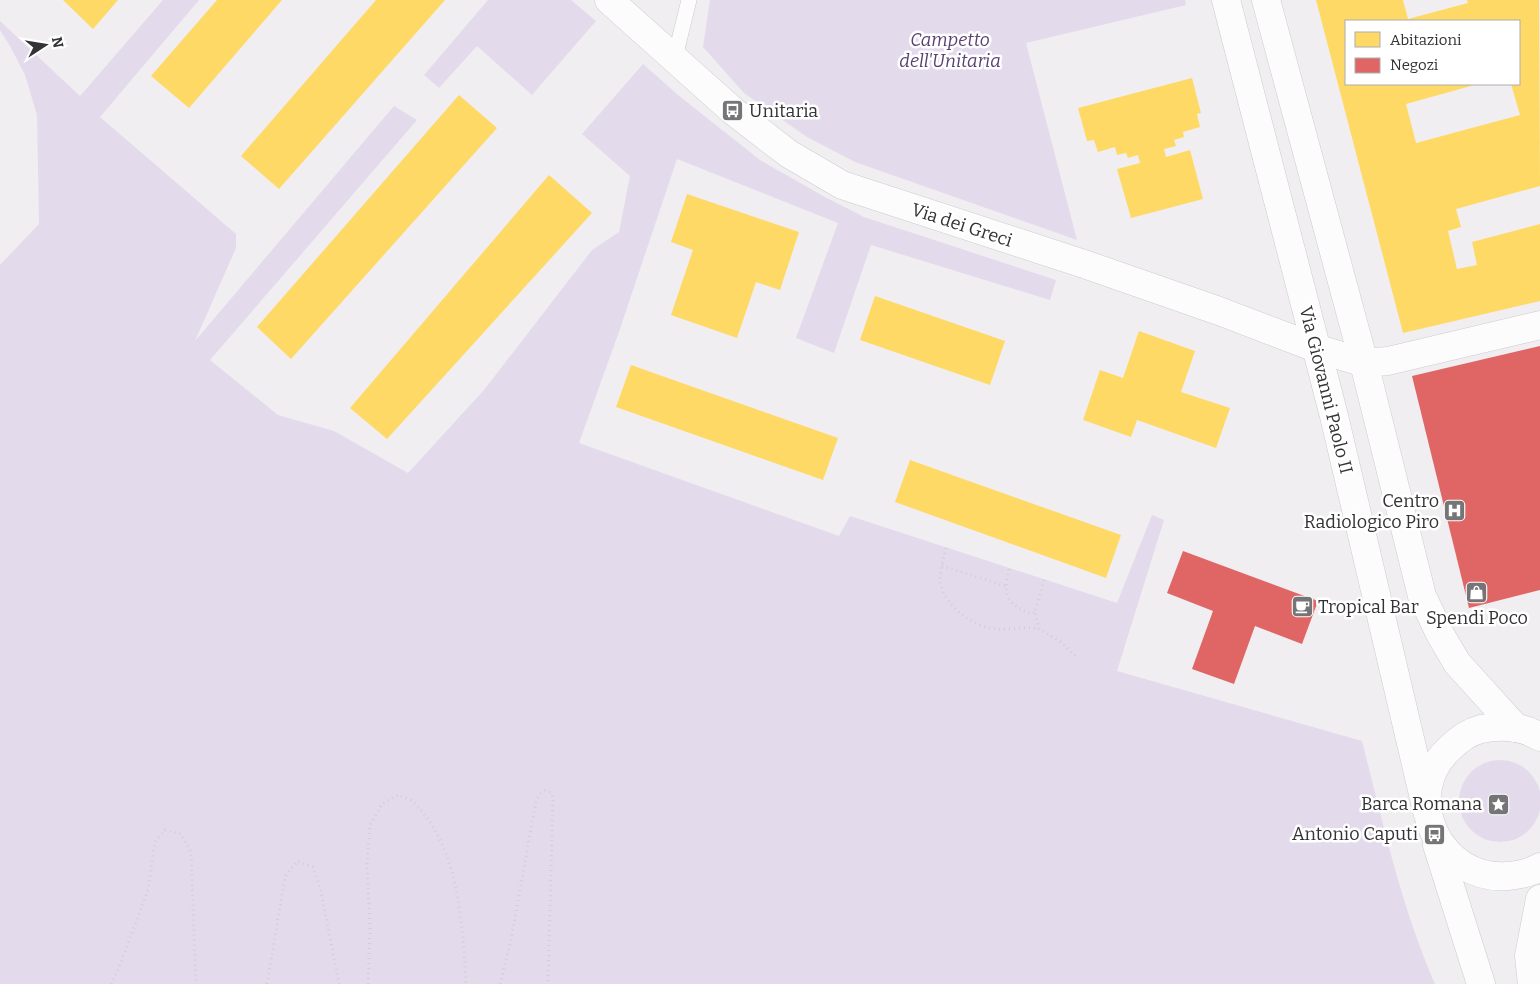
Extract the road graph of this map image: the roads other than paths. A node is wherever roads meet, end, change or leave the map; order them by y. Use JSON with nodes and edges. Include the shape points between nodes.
{"nodes":[{"id":1,"x":609,"y":0,"type":"edge"},
{"id":2,"x":689,"y":0,"type":"edge"},
{"id":3,"x":1226,"y":0,"type":"edge"},
{"id":4,"x":1266,"y":0,"type":"edge"},
{"id":5,"x":675,"y":57,"type":"junction"},
{"id":6,"x":1540,"y":325,"type":"edge"},
{"id":7,"x":1316,"y":348,"type":"junction"},
{"id":8,"x":1364,"y":363,"type":"junction"},
{"id":9,"x":1533,"y":733,"type":"edge"},
{"id":10,"x":1430,"y":822,"type":"junction"},
{"id":11,"x":1540,"y":867,"type":"edge"},
{"id":12,"x":1540,"y":898,"type":"edge"},
{"id":13,"x":1481,"y":984,"type":"edge"},
{"id":14,"x":1532,"y":984,"type":"edge"}],
"edges":[{"from":1,"to":5,"type":"street","name":"Via dei Greci"},
{"from":2,"to":5,"type":"lane"},
{"from":3,"to":7,"type":"street","name":"Via Giovanni Paolo II"},
{"from":4,"to":8,"type":"street"},
{"from":5,"to":7,"type":"street","name":"Via dei Greci","via":[[734,111],[789,154],[842,185],[1084,264]]},
{"from":6,"to":8,"type":"street","via":[[1388,361]]},
{"from":7,"to":8,"type":"street","name":"Via dei Greci"},
{"from":7,"to":10,"type":"street","name":"Via Giovanni Paolo II"},
{"from":8,"to":9,"type":"street","via":[[1422,596],[1457,662]]},
{"from":9,"to":10,"type":"street","via":[[1496,726],[1476,730],[1458,740],[1433,771],[1427,790]]},
{"from":10,"to":11,"type":"street","via":[[1445,851],[1478,873],[1498,877],[1519,875]]},
{"from":10,"to":13,"type":"street","name":"Via Giovanni Paolo II"},
{"from":12,"to":14,"type":"street","via":[[1528,956]]}]}
